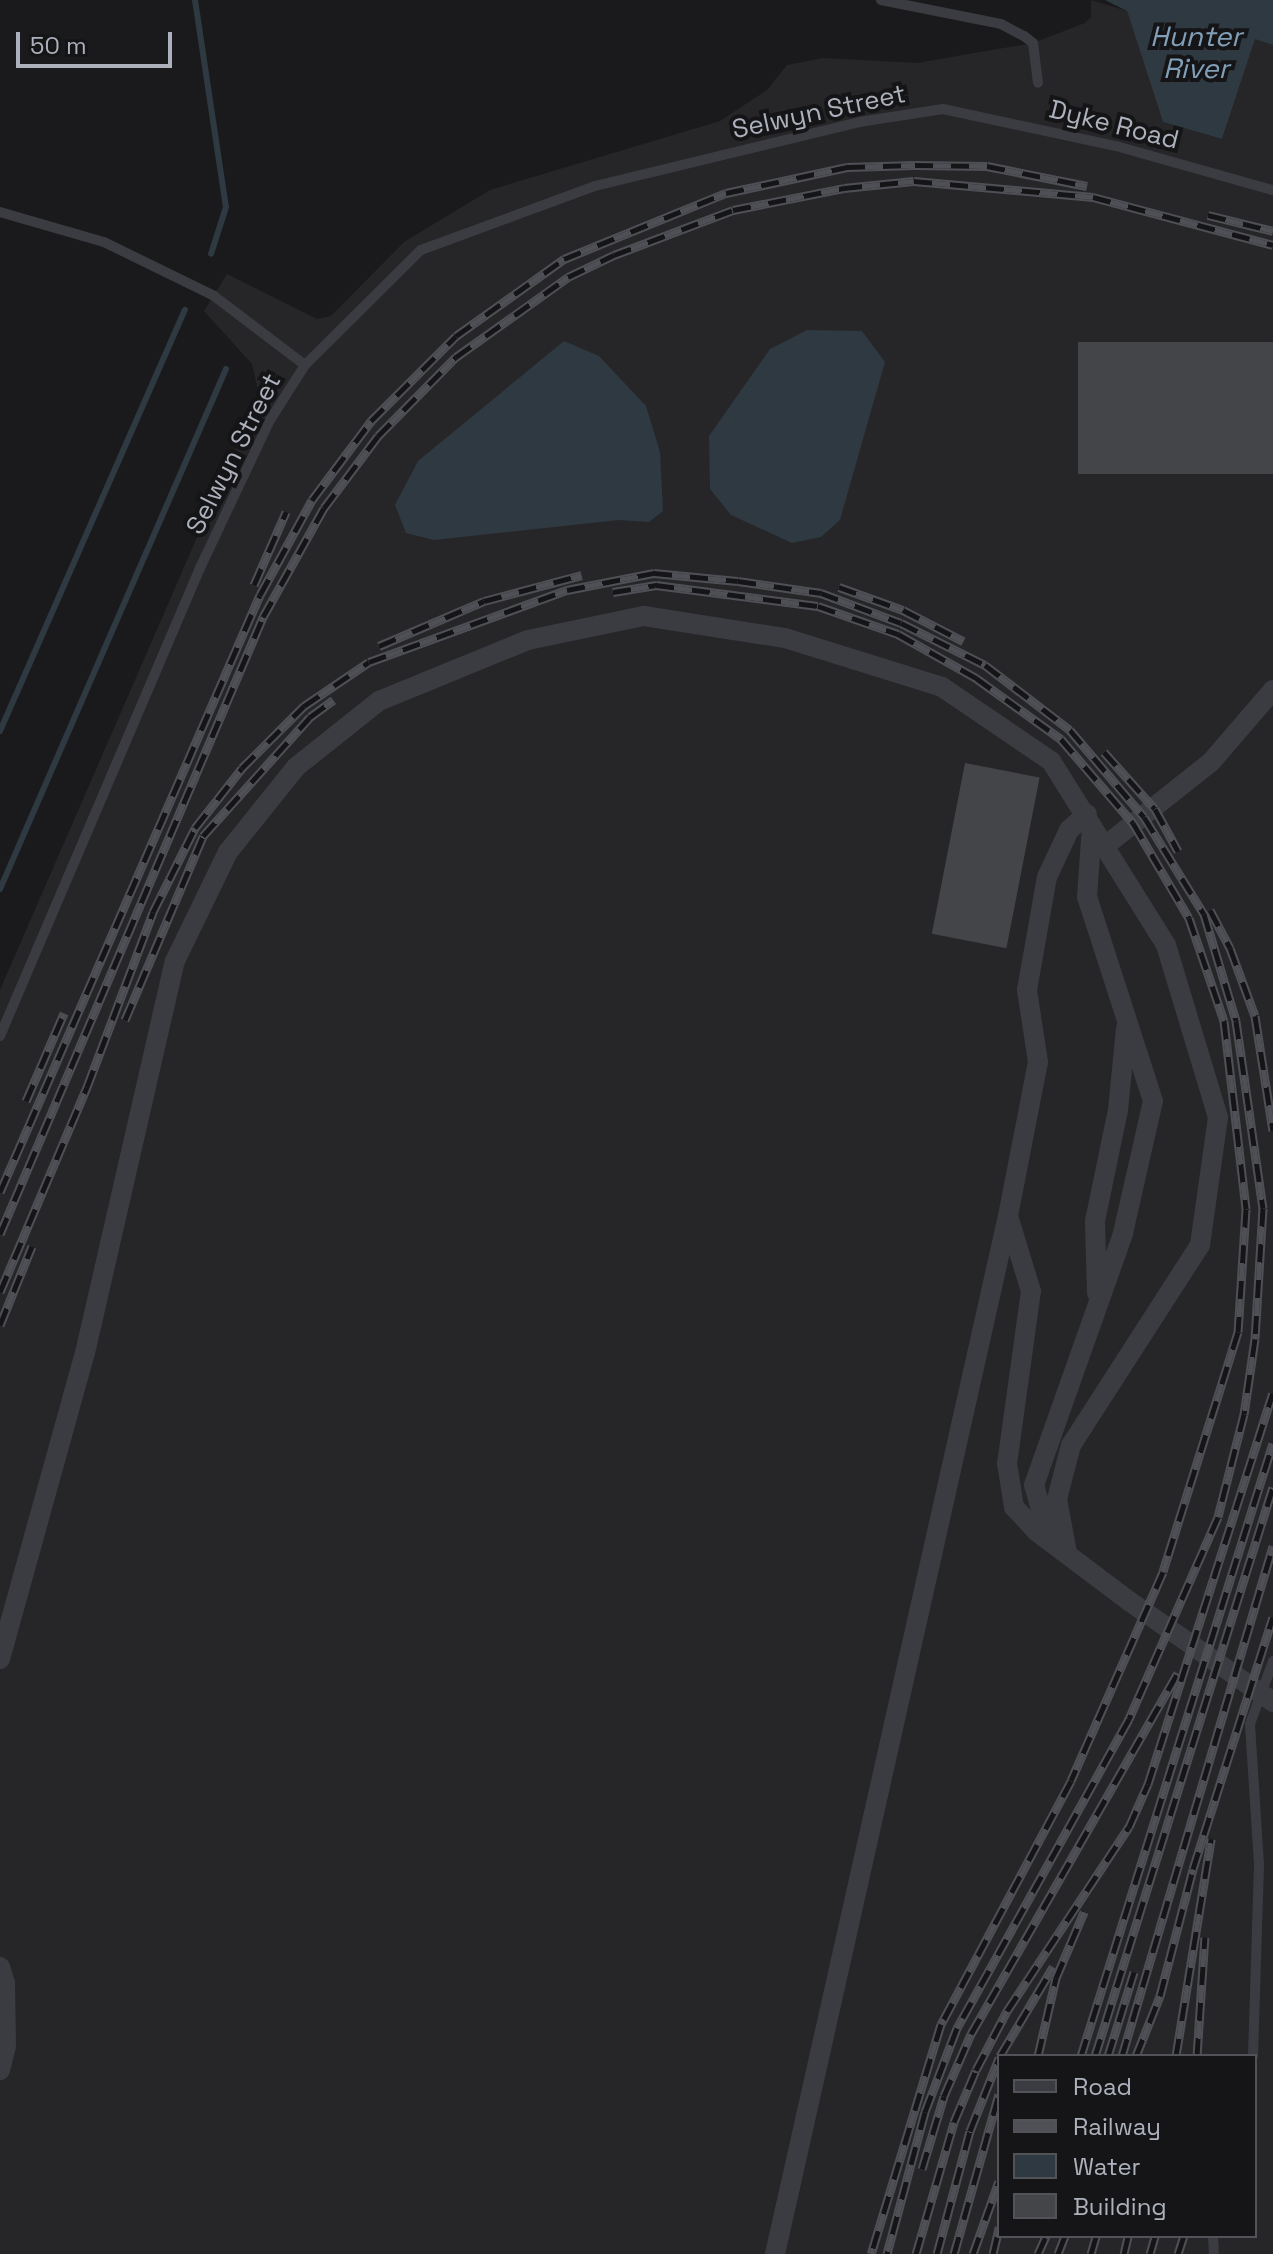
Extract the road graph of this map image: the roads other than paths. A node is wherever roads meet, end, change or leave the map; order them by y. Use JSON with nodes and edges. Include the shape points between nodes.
{"nodes":[{"id":1,"x":881,"y":0,"type":"edge"},
{"id":2,"x":1038,"y":83,"type":"dead end"},
{"id":3,"x":943,"y":109,"type":"joint"},
{"id":4,"x":1273,"y":190,"type":"edge"},
{"id":5,"x":0,"y":212,"type":"edge"},
{"id":6,"x":305,"y":365,"type":"junction"},
{"id":7,"x":1273,"y":690,"type":"edge"},
{"id":8,"x":1090,"y":820,"type":"junction"},
{"id":9,"x":1105,"y":846,"type":"junction"},
{"id":10,"x":1126,"y":1018,"type":"junction"},
{"id":11,"x":0,"y":1036,"type":"edge"},
{"id":12,"x":1008,"y":1216,"type":"junction"},
{"id":13,"x":1098,"y":1305,"type":"junction"},
{"id":14,"x":1059,"y":1547,"type":"junction"},
{"id":15,"x":0,"y":1659,"type":"edge"},
{"id":16,"x":1273,"y":1661,"type":"edge"},
{"id":17,"x":1270,"y":1700,"type":"edge"},
{"id":18,"x":0,"y":1967,"type":"edge"},
{"id":19,"x":1253,"y":2054,"type":"edge"},
{"id":20,"x":0,"y":2070,"type":"edge"},
{"id":21,"x":775,"y":2254,"type":"edge"}],
"edges":[{"from":1,"to":2,"type":"lane","via":[[1001,24],[1024,36],[1033,43]]},
{"from":3,"to":4,"type":"lane","name":"Dyke Road","via":[[1116,146]]},
{"from":3,"to":6,"type":"lane","name":"Selwyn Street","via":[[859,122],[595,186],[421,250]]},
{"from":5,"to":6,"type":"lane","via":[[104,242],[214,296]]},
{"from":6,"to":11,"type":"lane","name":"Selwyn Street","via":[[270,420],[200,568]]},
{"from":7,"to":9,"type":"street","via":[[1211,762]]},
{"from":8,"to":9,"type":"street"},
{"from":8,"to":10,"type":"street","via":[[1087,897]]},
{"from":8,"to":12,"type":"street","via":[[1069,830],[1047,877],[1027,990],[1038,1062]]},
{"from":8,"to":15,"type":"street","via":[[1051,761],[942,687],[785,638],[644,616],[528,640],[379,701],[296,767],[228,852],[175,961],[85,1353]]},
{"from":9,"to":14,"type":"street","via":[[1166,945],[1218,1117],[1200,1245],[1071,1445],[1057,1499]]},
{"from":10,"to":13,"type":"street","via":[[1118,1110],[1095,1221]]},
{"from":10,"to":13,"type":"street","via":[[1153,1101],[1123,1233]]},
{"from":12,"to":14,"type":"street","via":[[1031,1291],[1007,1463],[1014,1507]]},
{"from":12,"to":21,"type":"street"},
{"from":13,"to":14,"type":"street","via":[[1034,1485]]},
{"from":14,"to":17,"type":"street"},
{"from":16,"to":19,"type":"lane","via":[[1250,1724],[1259,1864]]},
{"from":18,"to":20,"type":"street","via":[[6,2046]]}]}
